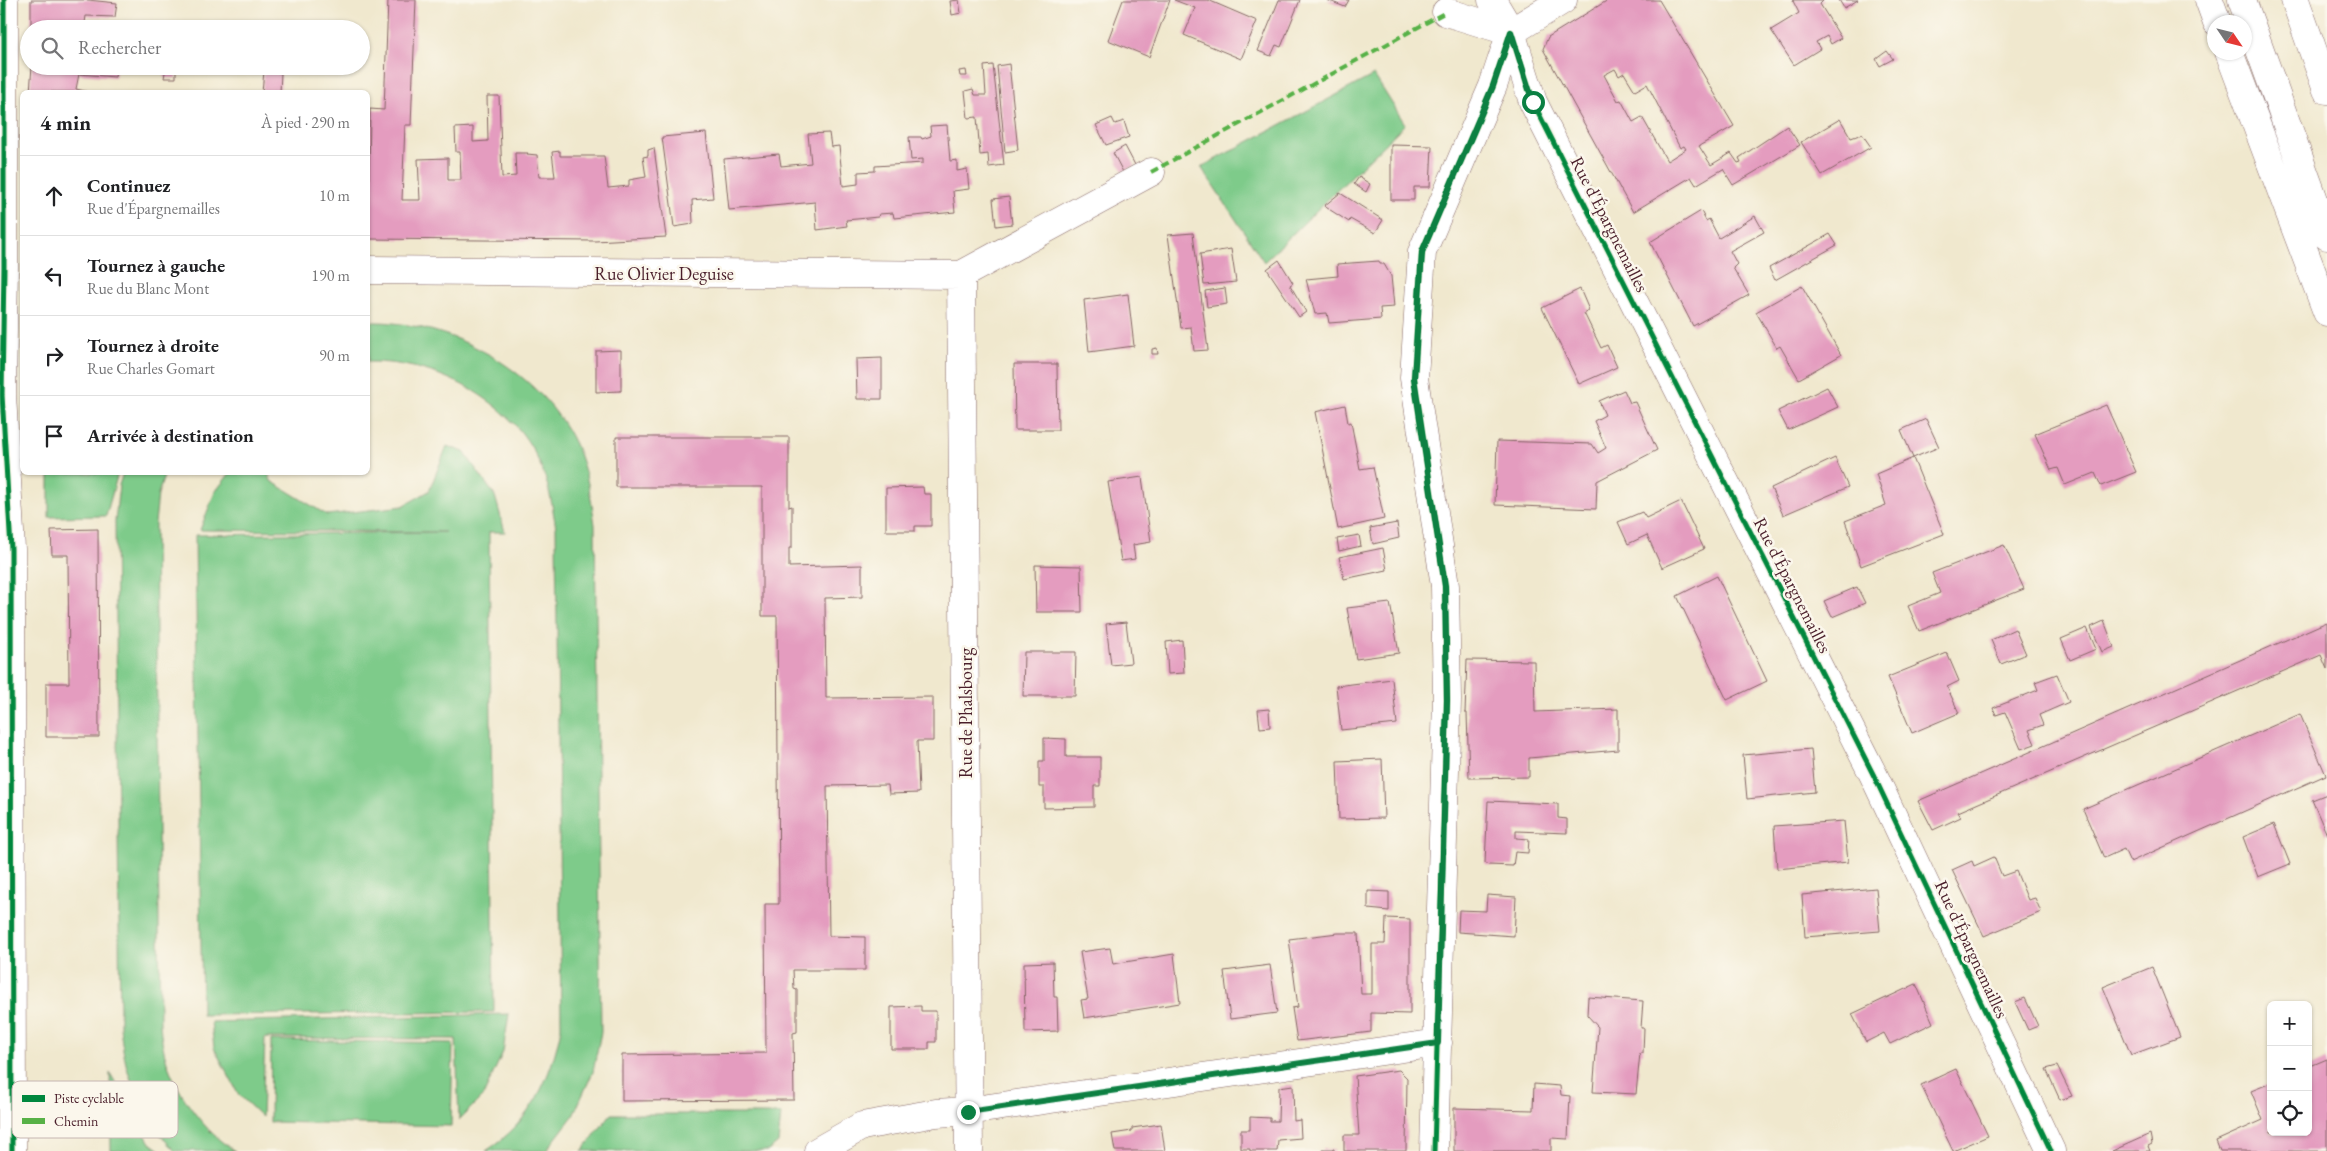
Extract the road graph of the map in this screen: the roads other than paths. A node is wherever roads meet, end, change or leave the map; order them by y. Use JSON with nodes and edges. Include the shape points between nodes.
{"nodes":[{"id":1,"x":4,"y":0,"type":"edge"},
{"id":2,"x":1492,"y":0,"type":"edge"},
{"id":3,"x":1563,"y":0,"type":"edge"},
{"id":4,"x":2209,"y":0,"type":"edge"},
{"id":5,"x":2242,"y":0,"type":"edge"},
{"id":6,"x":2295,"y":0,"type":"edge"},
{"id":7,"x":1446,"y":12,"type":"dead end"},
{"id":8,"x":2214,"y":15,"type":"edge"},
{"id":9,"x":1511,"y":32,"type":"junction"},
{"id":10,"x":2232,"y":60,"type":"edge"},
{"id":11,"x":2327,"y":90,"type":"edge"},
{"id":12,"x":1151,"y":172,"type":"dead end"},
{"id":13,"x":2327,"y":236,"type":"edge"},
{"id":14,"x":13,"y":267,"type":"edge"},
{"id":15,"x":370,"y":270,"type":"edge"},
{"id":16,"x":962,"y":275,"type":"junction"},
{"id":17,"x":2327,"y":312,"type":"edge"},
{"id":18,"x":6,"y":557,"type":"edge"},
{"id":19,"x":7,"y":786,"type":"edge"},
{"id":20,"x":6,"y":990,"type":"edge"},
{"id":21,"x":1438,"y":1043,"type":"junction"},
{"id":22,"x":968,"y":1112,"type":"junction"},
{"id":23,"x":12,"y":1151,"type":"edge"},
{"id":24,"x":818,"y":1151,"type":"edge"},
{"id":25,"x":969,"y":1151,"type":"edge"},
{"id":26,"x":1434,"y":1151,"type":"edge"},
{"id":27,"x":2051,"y":1151,"type":"edge"}],
"edges":[{"from":1,"to":14,"type":"street"},
{"from":2,"to":9,"type":"street","name":"Rue d'Épargnemailles"},
{"from":3,"to":9,"type":"street"},
{"from":4,"to":8,"type":"street"},
{"from":5,"to":13,"type":"street"},
{"from":6,"to":11,"type":"street"},
{"from":7,"to":9,"type":"street"},
{"from":9,"to":21,"type":"street","via":[[1493,86],[1422,252],[1414,378],[1445,596],[1447,700]]},
{"from":9,"to":27,"type":"street","name":"Rue d'Épargnemailles","via":[[1533,102],[1874,776]]},
{"from":10,"to":17,"type":"street"},
{"from":12,"to":16,"type":"street"},
{"from":14,"to":18,"type":"street","via":[[2,395]]},
{"from":15,"to":16,"type":"street","name":"Rue Olivier Deguise"},
{"from":16,"to":22,"type":"street","name":"Rue de Phalsbourg"},
{"from":18,"to":19,"type":"street"},
{"from":19,"to":20,"type":"street"},
{"from":20,"to":23,"type":"street"},
{"from":21,"to":22,"type":"street"},
{"from":21,"to":26,"type":"street"},
{"from":22,"to":24,"type":"street","via":[[936,1113],[862,1126]]},
{"from":22,"to":25,"type":"street","name":"Rue de Phalsbourg"}]}
